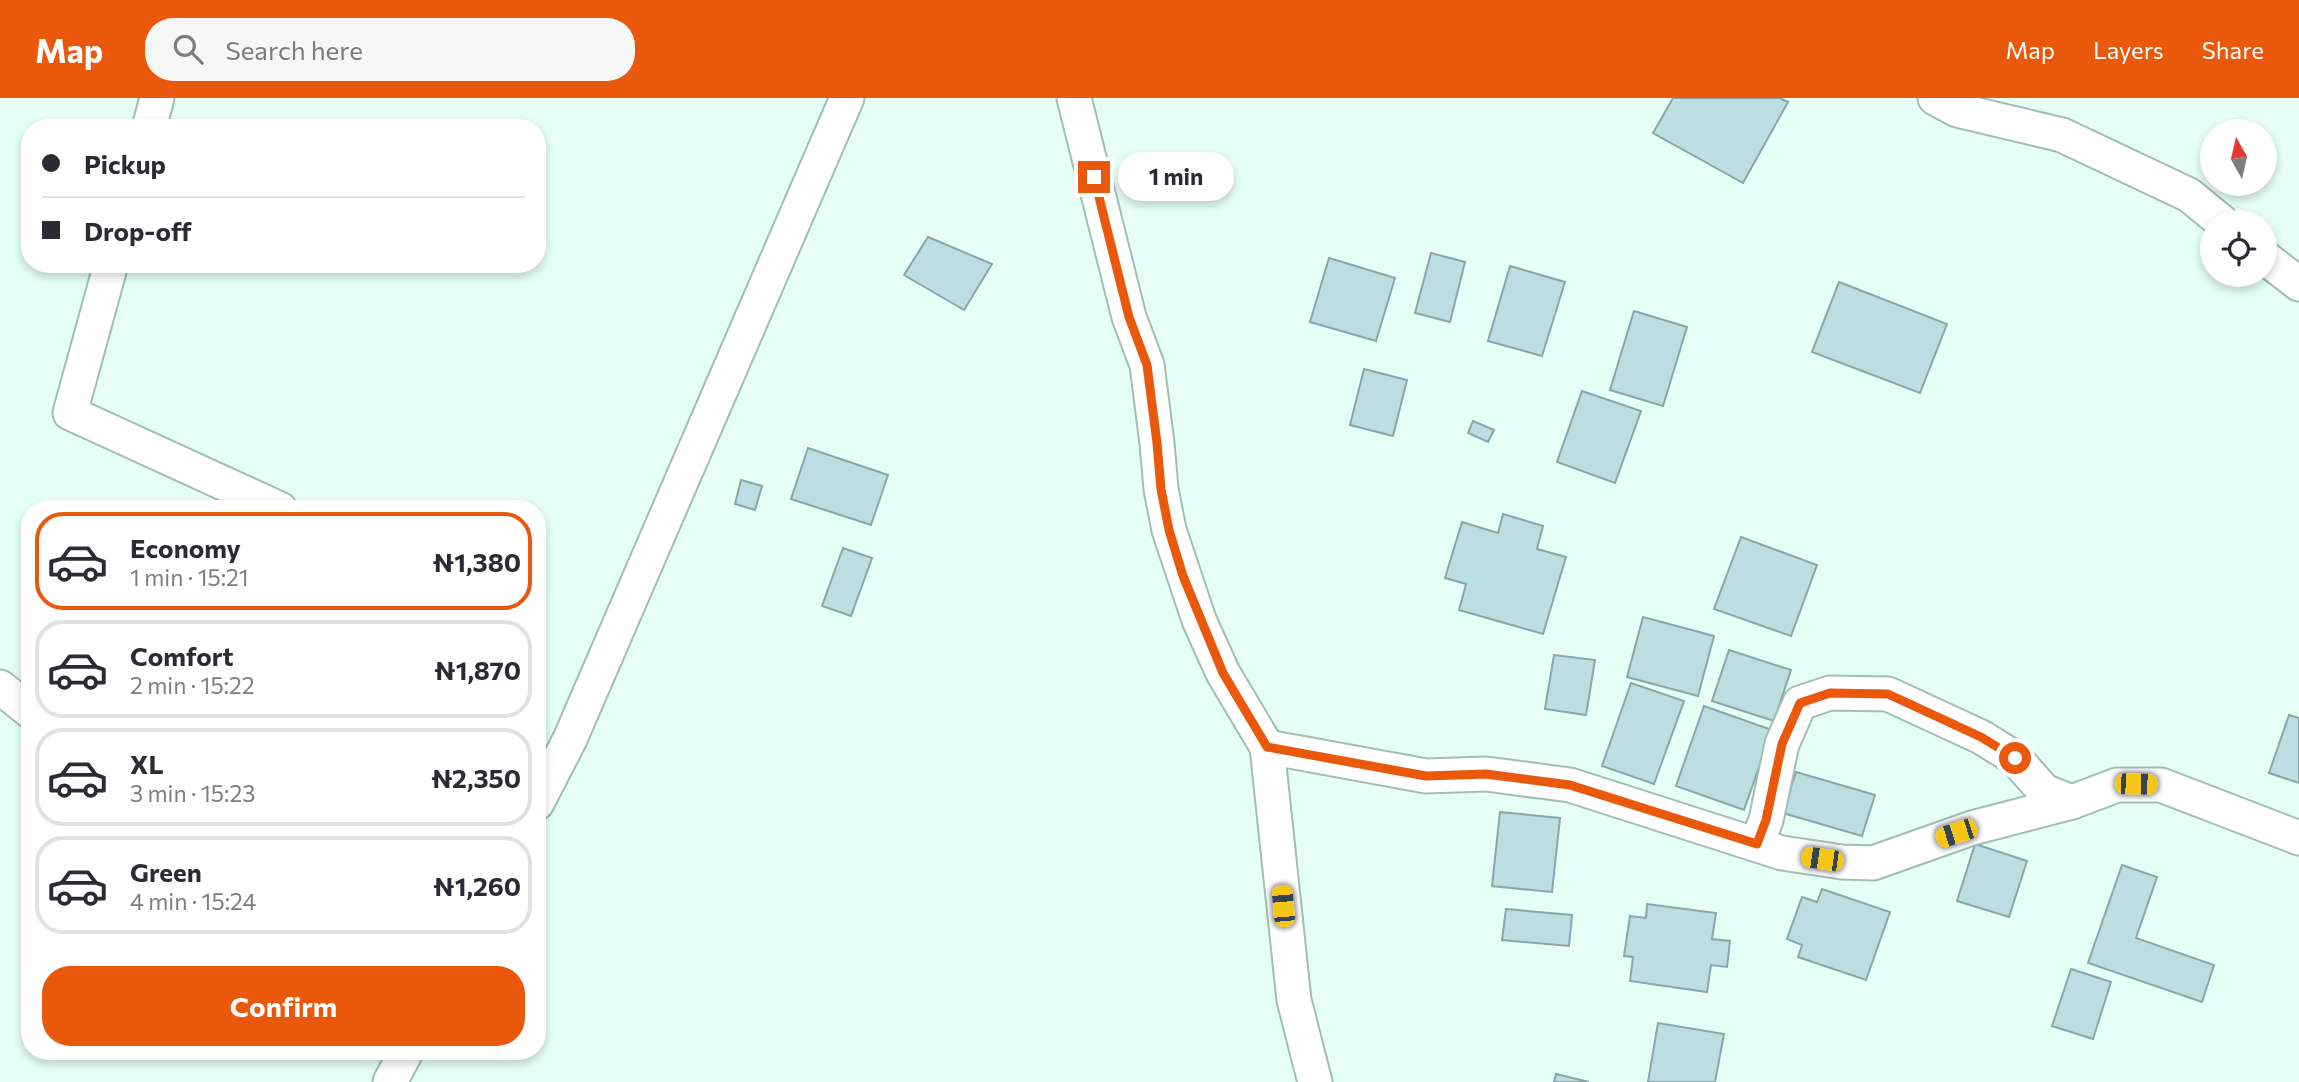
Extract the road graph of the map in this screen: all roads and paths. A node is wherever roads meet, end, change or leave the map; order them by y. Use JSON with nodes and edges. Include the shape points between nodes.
{"nodes":[{"id":1,"x":157,"y":98,"type":"edge"},
{"id":2,"x":847,"y":98,"type":"edge"},
{"id":3,"x":1073,"y":98,"type":"edge"},
{"id":4,"x":1935,"y":98,"type":"edge"},
{"id":5,"x":151,"y":119,"type":"edge"},
{"id":6,"x":2207,"y":210,"type":"edge"},
{"id":7,"x":2277,"y":267,"type":"edge"},
{"id":8,"x":109,"y":273,"type":"edge"},
{"id":9,"x":2299,"y":284,"type":"edge"},
{"id":10,"x":260,"y":500,"type":"edge"},
{"id":11,"x":0,"y":687,"type":"edge"},
{"id":12,"x":21,"y":704,"type":"edge"},
{"id":13,"x":1267,"y":747,"type":"junction"},
{"id":14,"x":546,"y":786,"type":"edge"},
{"id":15,"x":2072,"y":802,"type":"junction"},
{"id":16,"x":2299,"y":838,"type":"edge"},
{"id":17,"x":1757,"y":844,"type":"junction"},
{"id":18,"x":402,"y":1060,"type":"edge"},
{"id":19,"x":390,"y":1082,"type":"edge"},
{"id":20,"x":1315,"y":1082,"type":"edge"}],
"edges":[{"from":1,"to":5,"type":"street"},
{"from":2,"to":14,"type":"street"},
{"from":3,"to":13,"type":"street","via":[[1129,317],[1147,365],[1161,489],[1172,541],[1223,673]]},
{"from":4,"to":6,"type":"street","via":[[1957,110],[2062,135],[2189,195]]},
{"from":7,"to":9,"type":"street"},
{"from":8,"to":10,"type":"street","via":[[70,413]]},
{"from":11,"to":12,"type":"street"},
{"from":13,"to":17,"type":"street","via":[[1426,776],[1486,774],[1570,785]]},
{"from":13,"to":20,"type":"street","via":[[1294,1000]]},
{"from":15,"to":16,"type":"street","via":[[2117,785],[2161,785]]},
{"from":15,"to":17,"type":"street","via":[[1972,828],[1873,863],[1782,853]]},
{"from":15,"to":17,"type":"street","via":[[2044,791],[2015,758],[1981,737],[1888,694],[1830,693],[1800,703],[1782,744]]},
{"from":18,"to":19,"type":"street"}]}
